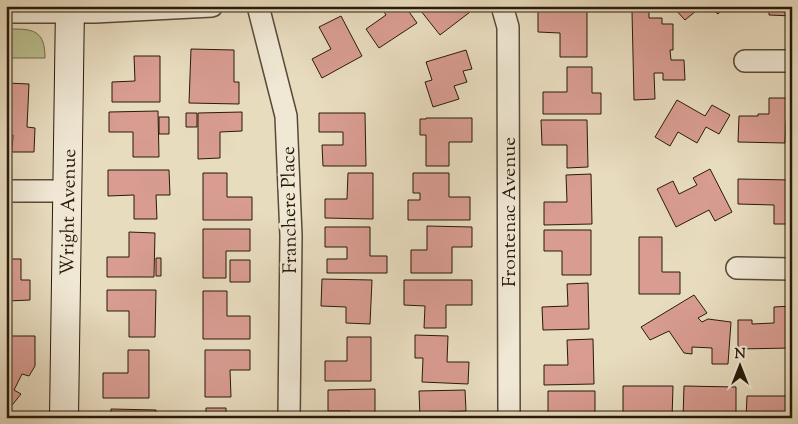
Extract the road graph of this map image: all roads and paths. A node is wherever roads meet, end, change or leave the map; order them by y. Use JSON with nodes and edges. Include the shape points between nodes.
{"nodes":[{"id":1,"x":212,"y":6,"type":"edge"},
{"id":2,"x":258,"y":6,"type":"edge"},
{"id":3,"x":502,"y":6,"type":"edge"},
{"id":4,"x":70,"y":9,"type":"edge"},
{"id":5,"x":6,"y":12,"type":"edge"},
{"id":6,"x":746,"y":61,"type":"dead end"},
{"id":7,"x":792,"y":61,"type":"edge"},
{"id":8,"x":6,"y":191,"type":"edge"},
{"id":9,"x":67,"y":191,"type":"junction"},
{"id":10,"x":737,"y":268,"type":"dead end"},
{"id":11,"x":792,"y":269,"type":"edge"},
{"id":12,"x":64,"y":418,"type":"edge"},
{"id":13,"x":289,"y":418,"type":"edge"},
{"id":14,"x":510,"y":418,"type":"edge"}],
"edges":[{"from":1,"to":4,"type":"street","via":[[94,12]]},
{"from":2,"to":13,"type":"street","name":"Franchere Place","via":[[286,116],[291,236]]},
{"from":3,"to":14,"type":"street","name":"Frontenac Avenue","via":[[508,27]]},
{"from":4,"to":5,"type":"street"},
{"from":4,"to":9,"type":"street","name":"Wright Avenue"},
{"from":6,"to":7,"type":"street"},
{"from":8,"to":9,"type":"street"},
{"from":9,"to":12,"type":"street","name":"Wright Avenue"},
{"from":10,"to":11,"type":"street"}]}
